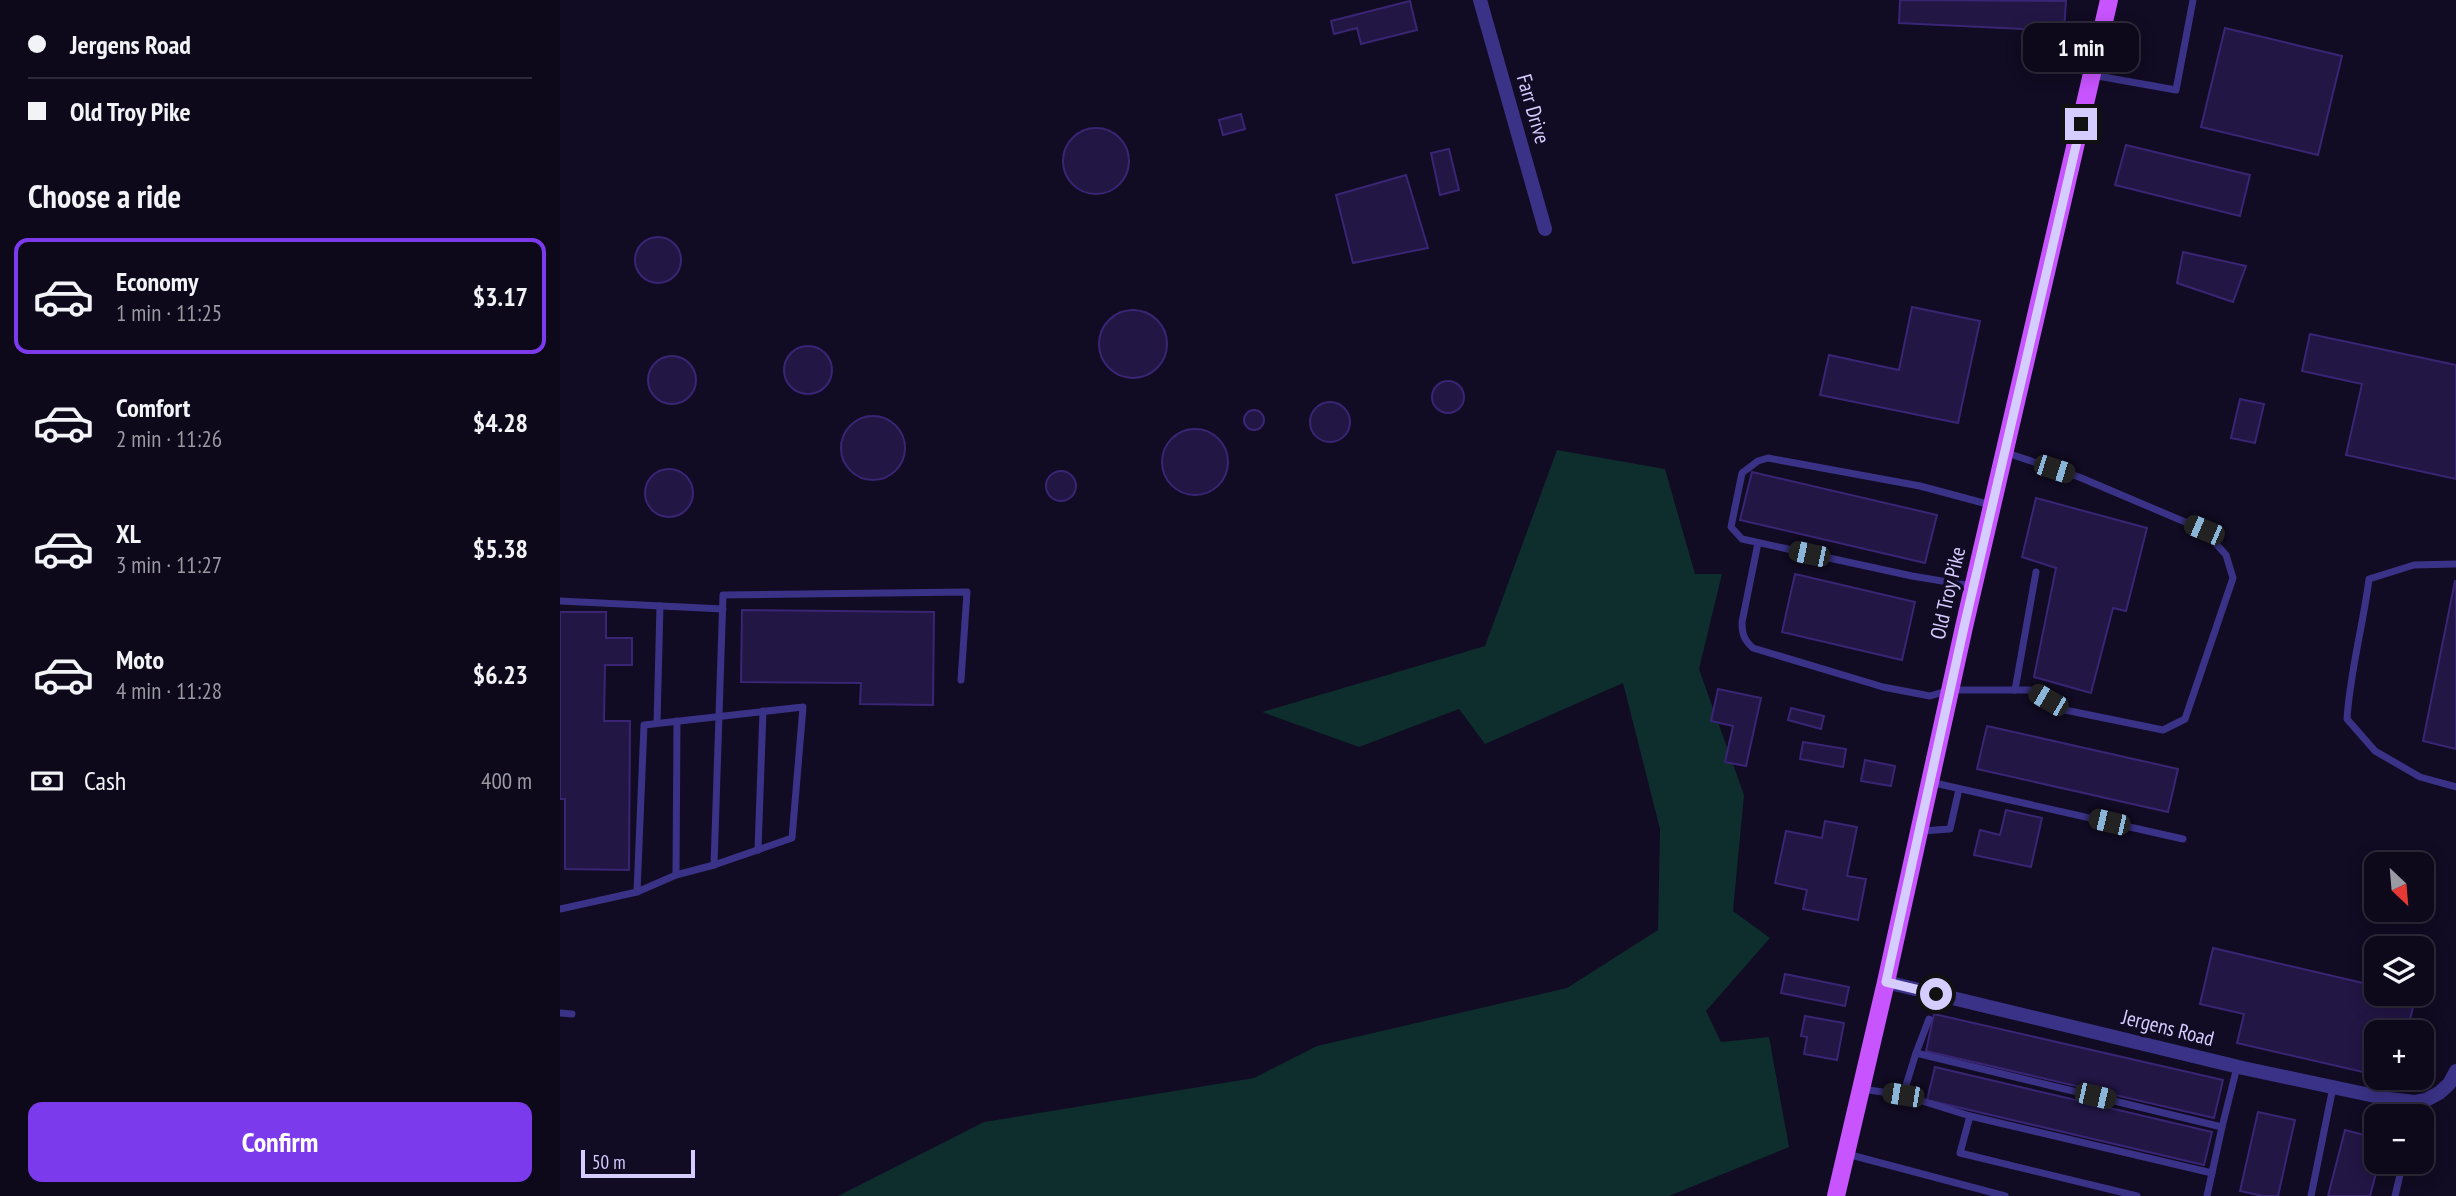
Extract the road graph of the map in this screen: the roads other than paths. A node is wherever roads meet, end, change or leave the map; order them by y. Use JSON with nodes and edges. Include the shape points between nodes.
{"nodes":[{"id":1,"x":1480,"y":0,"type":"edge"},
{"id":2,"x":2109,"y":0,"type":"edge"},
{"id":3,"x":2193,"y":0,"type":"edge"},
{"id":4,"x":2092,"y":75,"type":"junction"},
{"id":5,"x":1545,"y":229,"type":"dead end"},
{"id":6,"x":2004,"y":452,"type":"junction"},
{"id":7,"x":1992,"y":505,"type":"junction"},
{"id":8,"x":1758,"y":543,"type":"junction"},
{"id":9,"x":2456,"y":564,"type":"edge"},
{"id":10,"x":2036,"y":572,"type":"dead end"},
{"id":11,"x":1973,"y":586,"type":"junction"},
{"id":12,"x":560,"y":601,"type":"edge"},
{"id":13,"x":660,"y":606,"type":"junction"},
{"id":14,"x":723,"y":609,"type":"junction"},
{"id":15,"x":961,"y":680,"type":"dead end"},
{"id":16,"x":1950,"y":690,"type":"junction"},
{"id":17,"x":2015,"y":690,"type":"junction"},
{"id":18,"x":763,"y":711,"type":"junction"},
{"id":19,"x":719,"y":716,"type":"junction"},
{"id":20,"x":677,"y":721,"type":"junction"},
{"id":21,"x":657,"y":723,"type":"junction"},
{"id":22,"x":1930,"y":782,"type":"junction"},
{"id":23,"x":2456,"y":787,"type":"edge"},
{"id":24,"x":1959,"y":789,"type":"junction"},
{"id":25,"x":1919,"y":832,"type":"junction"},
{"id":26,"x":2183,"y":839,"type":"dead end"},
{"id":27,"x":758,"y":850,"type":"junction"},
{"id":28,"x":713,"y":865,"type":"junction"},
{"id":29,"x":676,"y":875,"type":"junction"},
{"id":30,"x":637,"y":892,"type":"junction"},
{"id":31,"x":560,"y":909,"type":"edge"},
{"id":32,"x":1886,"y":982,"type":"junction"},
{"id":33,"x":560,"y":1013,"type":"edge"},
{"id":34,"x":572,"y":1014,"type":"dead end"},
{"id":35,"x":1929,"y":1019,"type":"dead end"},
{"id":36,"x":1916,"y":1053,"type":"junction"},
{"id":37,"x":2237,"y":1066,"type":"junction"},
{"id":38,"x":2456,"y":1071,"type":"edge"},
{"id":39,"x":2333,"y":1087,"type":"junction"},
{"id":40,"x":1861,"y":1089,"type":"junction"},
{"id":41,"x":1903,"y":1095,"type":"junction"},
{"id":42,"x":2403,"y":1101,"type":"junction"},
{"id":43,"x":2403,"y":1104,"type":"edge"},
{"id":44,"x":1970,"y":1116,"type":"junction"},
{"id":45,"x":2222,"y":1127,"type":"junction"},
{"id":46,"x":1846,"y":1154,"type":"junction"},
{"id":47,"x":2212,"y":1172,"type":"junction"},
{"id":48,"x":2400,"y":1174,"type":"edge"},
{"id":49,"x":1836,"y":1196,"type":"edge"},
{"id":50,"x":2005,"y":1196,"type":"edge"},
{"id":51,"x":2137,"y":1196,"type":"edge"},
{"id":52,"x":2207,"y":1196,"type":"edge"},
{"id":53,"x":2311,"y":1196,"type":"edge"},
{"id":54,"x":2395,"y":1196,"type":"edge"}],
"edges":[{"from":1,"to":5,"type":"street","name":"Farr Drive"},
{"from":2,"to":4,"type":"main road","name":"Old Troy Pike"},
{"from":3,"to":4,"type":"lane","via":[[2176,90]]},
{"from":4,"to":6,"type":"main road","name":"Old Troy Pike"},
{"from":6,"to":7,"type":"main road","name":"Old Troy Pike"},
{"from":6,"to":17,"type":"lane","via":[[2079,477],[2204,530],[2226,555],[2233,578],[2185,719],[2163,730],[2065,710],[2030,690]]},
{"from":7,"to":8,"type":"lane","via":[[1920,486],[1768,458],[1742,473],[1731,527],[1742,539]]},
{"from":7,"to":11,"type":"main road","name":"Old Troy Pike"},
{"from":8,"to":11,"type":"lane"},
{"from":8,"to":16,"type":"lane","via":[[1742,622],[1742,633],[1753,648],[1883,687],[1930,696]]},
{"from":9,"to":23,"type":"lane","via":[[2414,565],[2369,579],[2347,719],[2375,751],[2420,777]]},
{"from":10,"to":17,"type":"lane"},
{"from":11,"to":16,"type":"main road","name":"Old Troy Pike"},
{"from":12,"to":13,"type":"lane"},
{"from":13,"to":14,"type":"lane"},
{"from":13,"to":21,"type":"lane"},
{"from":14,"to":15,"type":"lane","via":[[723,595],[967,592]]},
{"from":14,"to":19,"type":"lane"},
{"from":16,"to":17,"type":"lane"},
{"from":16,"to":22,"type":"main road","name":"Old Troy Pike"},
{"from":18,"to":19,"type":"lane"},
{"from":18,"to":27,"type":"lane"},
{"from":18,"to":27,"type":"lane","via":[[803,706],[792,838]]},
{"from":19,"to":20,"type":"lane"},
{"from":19,"to":28,"type":"lane"},
{"from":20,"to":21,"type":"lane"},
{"from":20,"to":29,"type":"lane"},
{"from":21,"to":30,"type":"lane","via":[[644,725]]},
{"from":22,"to":24,"type":"lane"},
{"from":22,"to":25,"type":"main road","name":"Old Troy Pike"},
{"from":24,"to":25,"type":"lane","via":[[1950,829]]},
{"from":24,"to":26,"type":"lane"},
{"from":25,"to":32,"type":"main road","name":"Old Troy Pike"},
{"from":27,"to":28,"type":"lane"},
{"from":28,"to":29,"type":"lane"},
{"from":29,"to":30,"type":"lane"},
{"from":30,"to":31,"type":"lane"},
{"from":32,"to":37,"type":"street","name":"Jergens Road"},
{"from":32,"to":40,"type":"main road","name":"Old Troy Pike"},
{"from":33,"to":34,"type":"lane"},
{"from":35,"to":36,"type":"lane"},
{"from":36,"to":41,"type":"lane"},
{"from":36,"to":45,"type":"lane"},
{"from":37,"to":39,"type":"street","name":"Jergens Road"},
{"from":37,"to":45,"type":"lane"},
{"from":38,"to":42,"type":"street","name":"Jergens Road","via":[[2439,1093],[2415,1102]]},
{"from":39,"to":42,"type":"street","name":"Jergens Road"},
{"from":39,"to":53,"type":"lane"},
{"from":40,"to":41,"type":"lane"},
{"from":40,"to":46,"type":"main road","name":"Old Troy Pike"},
{"from":41,"to":44,"type":"lane"},
{"from":42,"to":43,"type":"lane"},
{"from":44,"to":47,"type":"lane"},
{"from":44,"to":51,"type":"lane","via":[[1960,1153]]},
{"from":45,"to":47,"type":"lane"},
{"from":46,"to":49,"type":"main road","name":"Old Troy Pike"},
{"from":46,"to":50,"type":"lane"},
{"from":47,"to":52,"type":"lane"},
{"from":48,"to":54,"type":"lane"}]}
